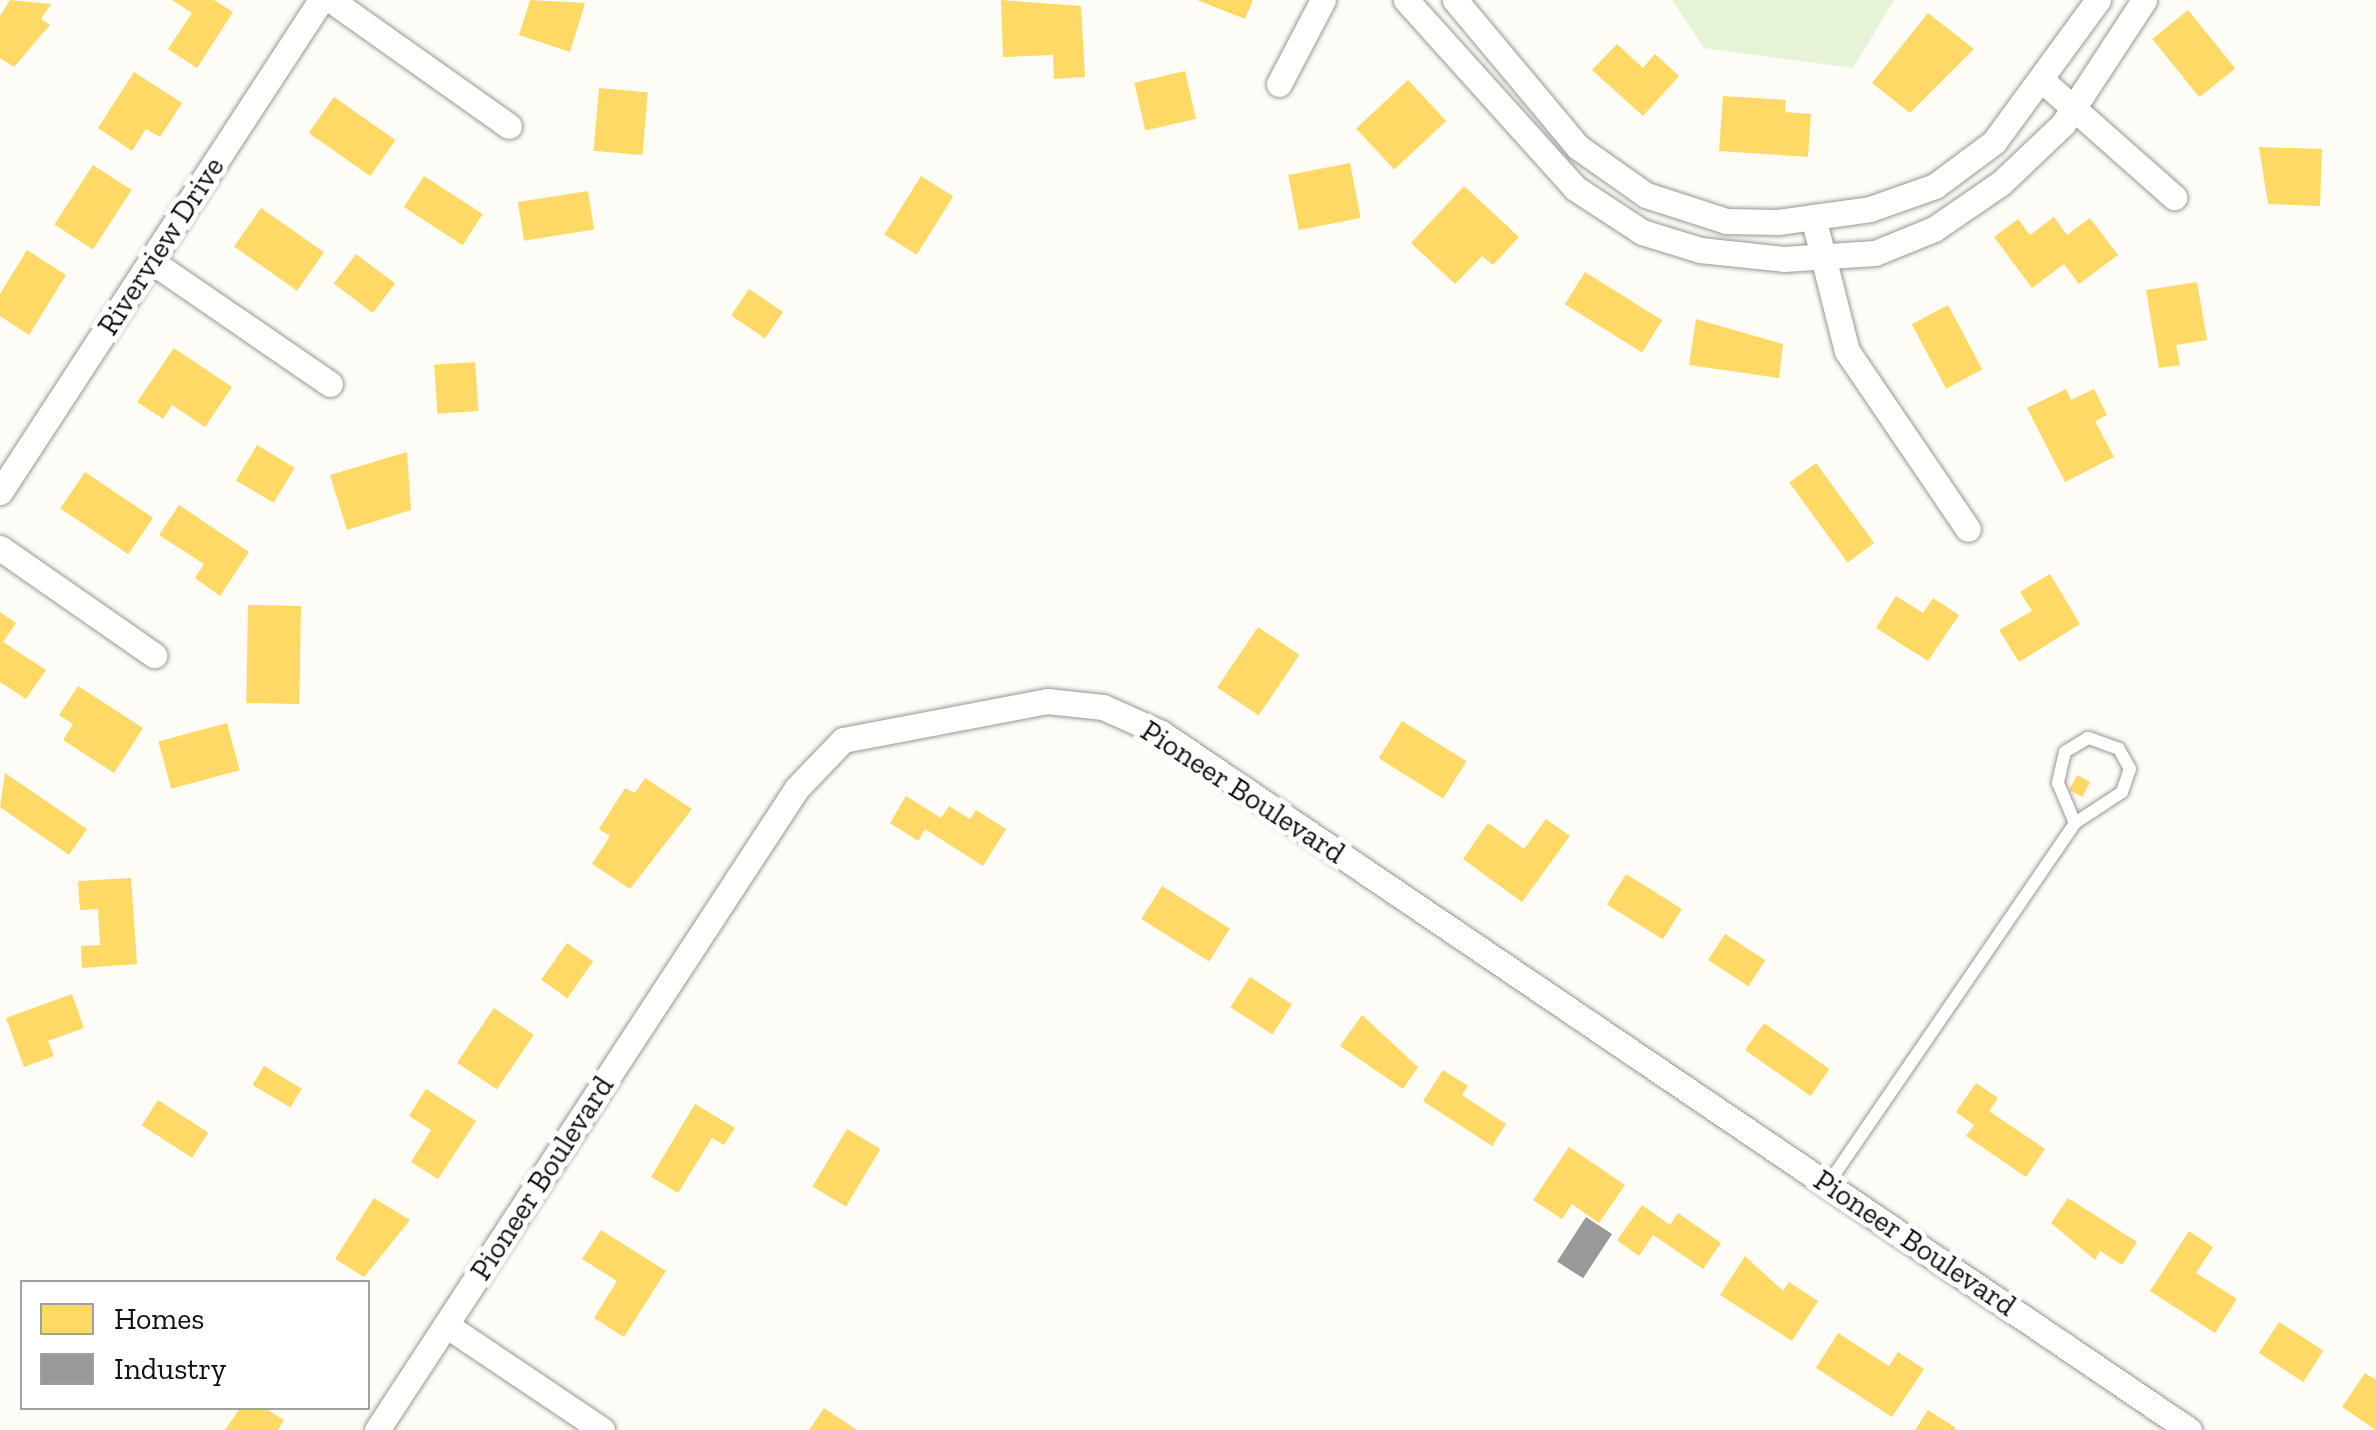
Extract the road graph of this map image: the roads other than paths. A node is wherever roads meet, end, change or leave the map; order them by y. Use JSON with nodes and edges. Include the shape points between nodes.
{"nodes":[{"id":1,"x":321,"y":0,"type":"edge"},
{"id":2,"x":330,"y":0,"type":"edge"},
{"id":3,"x":1323,"y":0,"type":"edge"},
{"id":4,"x":1406,"y":0,"type":"edge"},
{"id":5,"x":1455,"y":0,"type":"edge"},
{"id":6,"x":2098,"y":0,"type":"edge"},
{"id":7,"x":2144,"y":0,"type":"edge"},
{"id":8,"x":2044,"y":82,"type":"junction"},
{"id":9,"x":1279,"y":84,"type":"dead end"},
{"id":10,"x":2075,"y":106,"type":"junction"},
{"id":11,"x":508,"y":126,"type":"dead end"},
{"id":12,"x":2174,"y":196,"type":"dead end"},
{"id":13,"x":1814,"y":217,"type":"junction"},
{"id":14,"x":1822,"y":256,"type":"junction"},
{"id":15,"x":151,"y":261,"type":"junction"},
{"id":16,"x":330,"y":384,"type":"dead end"},
{"id":17,"x":0,"y":492,"type":"edge"},
{"id":18,"x":1968,"y":529,"type":"dead end"},
{"id":19,"x":0,"y":548,"type":"edge"},
{"id":20,"x":154,"y":655,"type":"dead end"},
{"id":21,"x":2075,"y":824,"type":"junction"},
{"id":22,"x":1828,"y":1184,"type":"junction"},
{"id":23,"x":446,"y":1325,"type":"junction"},
{"id":24,"x":377,"y":1430,"type":"edge"},
{"id":25,"x":602,"y":1430,"type":"edge"},
{"id":26,"x":2189,"y":1430,"type":"edge"}],
"edges":[{"from":1,"to":15,"type":"street","name":"Riverview Drive"},
{"from":2,"to":11,"type":"street"},
{"from":3,"to":9,"type":"street"},
{"from":4,"to":14,"type":"street","via":[[1574,188],[1642,232],[1700,250]]},
{"from":5,"to":13,"type":"street","via":[[1578,147],[1646,195],[1726,221]]},
{"from":6,"to":8,"type":"street"},
{"from":7,"to":10,"type":"street"},
{"from":8,"to":10,"type":"street"},
{"from":8,"to":13,"type":"street","via":[[1994,142],[1935,186]]},
{"from":10,"to":12,"type":"street"},
{"from":10,"to":14,"type":"street","via":[[2001,183],[1934,228],[1875,253]]},
{"from":13,"to":14,"type":"street"},
{"from":14,"to":18,"type":"street","via":[[1847,351]]},
{"from":15,"to":16,"type":"street"},
{"from":15,"to":17,"type":"street","name":"Riverview Drive"},
{"from":19,"to":20,"type":"street"},
{"from":21,"to":21,"type":"lane","via":[[2122,792],[2130,769],[2119,750],[2088,738],[2065,752],[2058,784]]},
{"from":21,"to":22,"type":"lane"},
{"from":22,"to":23,"type":"street","name":"Pioneer Boulevard","via":[[1160,733],[1103,707],[1047,701],[843,740],[796,788]]},
{"from":22,"to":26,"type":"street","name":"Pioneer Boulevard"},
{"from":23,"to":24,"type":"street","name":"Pioneer Boulevard"},
{"from":23,"to":25,"type":"street"}]}
